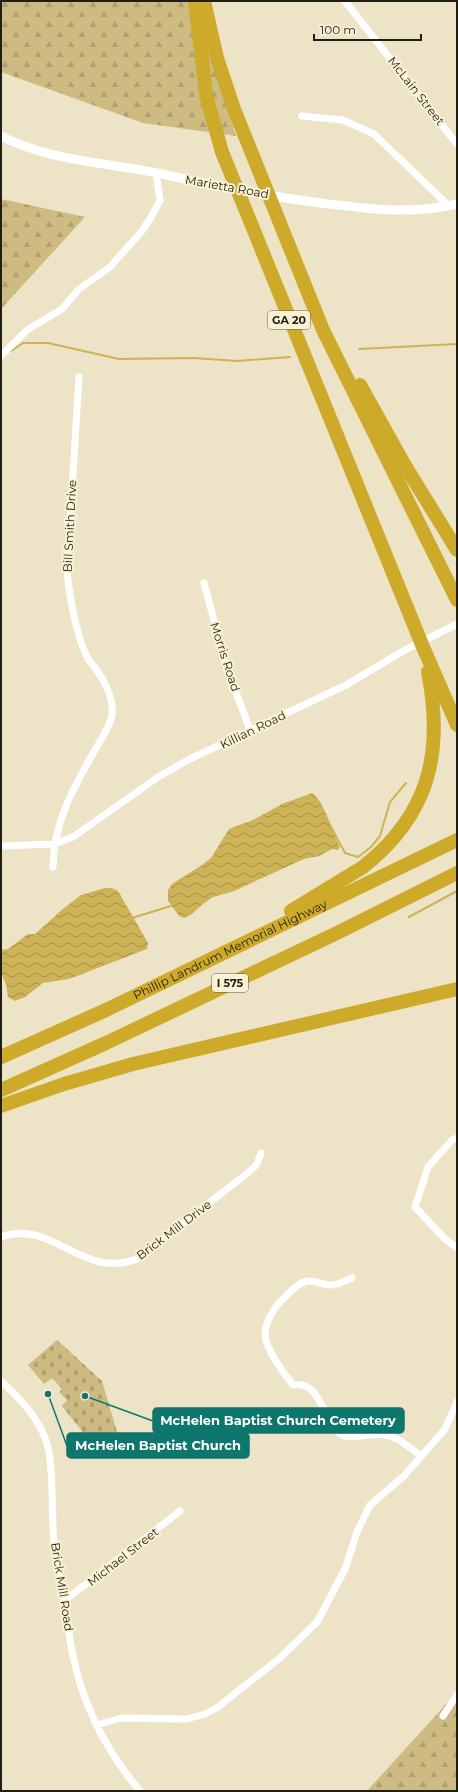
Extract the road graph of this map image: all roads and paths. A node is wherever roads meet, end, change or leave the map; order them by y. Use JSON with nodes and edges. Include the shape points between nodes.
{"nodes":[{"id":1,"x":195,"y":1,"type":"edge"},
{"id":2,"x":204,"y":1,"type":"edge"},
{"id":3,"x":345,"y":1,"type":"edge"},
{"id":4,"x":302,"y":116,"type":"dead end"},
{"id":5,"x":1,"y":136,"type":"edge"},
{"id":6,"x":457,"y":144,"type":"edge"},
{"id":7,"x":156,"y":173,"type":"junction"},
{"id":8,"x":453,"y":205,"type":"edge"},
{"id":9,"x":279,"y":219,"type":"junction"},
{"id":10,"x":1,"y":356,"type":"edge"},
{"id":11,"x":79,"y":377,"type":"dead end"},
{"id":12,"x":457,"y":550,"type":"edge"},
{"id":13,"x":204,"y":584,"type":"dead end"},
{"id":14,"x":457,"y":600,"type":"edge"},
{"id":15,"x":457,"y":624,"type":"edge"},
{"id":16,"x":423,"y":647,"type":"junction"},
{"id":17,"x":457,"y":725,"type":"edge"},
{"id":18,"x":250,"y":730,"type":"junction"},
{"id":19,"x":457,"y":840,"type":"edge"},
{"id":20,"x":54,"y":844,"type":"junction"},
{"id":21,"x":1,"y":846,"type":"edge"},
{"id":22,"x":53,"y":867,"type":"dead end"},
{"id":23,"x":457,"y":873,"type":"edge"},
{"id":24,"x":221,"y":954,"type":"junction"},
{"id":25,"x":457,"y":979,"type":"edge"},
{"id":26,"x":457,"y":989,"type":"edge"},
{"id":27,"x":421,"y":996,"type":"junction"},
{"id":28,"x":1,"y":1057,"type":"edge"},
{"id":29,"x":1,"y":1090,"type":"edge"},
{"id":30,"x":1,"y":1106,"type":"edge"},
{"id":31,"x":457,"y":1138,"type":"edge"},
{"id":32,"x":261,"y":1153,"type":"dead end"},
{"id":33,"x":1,"y":1237,"type":"edge"},
{"id":34,"x":457,"y":1248,"type":"edge"},
{"id":35,"x":352,"y":1278,"type":"dead end"},
{"id":36,"x":1,"y":1381,"type":"edge"},
{"id":37,"x":457,"y":1402,"type":"edge"},
{"id":38,"x":421,"y":1456,"type":"junction"},
{"id":39,"x":180,"y":1512,"type":"dead end"},
{"id":40,"x":64,"y":1601,"type":"junction"},
{"id":41,"x":457,"y":1695,"type":"edge"},
{"id":42,"x":443,"y":1716,"type":"dead end"},
{"id":43,"x":97,"y":1725,"type":"junction"},
{"id":44,"x":140,"y":1791,"type":"edge"}],
"edges":[{"from":1,"to":16,"type":"highway","number":"GA 20","via":[[206,95],[222,152]]},
{"from":2,"to":9,"type":"highway","number":"GA 20","via":[[225,84]]},
{"from":3,"to":6,"type":"street","name":"McLain Street"},
{"from":4,"to":8,"type":"street","via":[[343,120],[374,134]]},
{"from":5,"to":7,"type":"street","name":"Marietta Road","via":[[46,154]]},
{"from":7,"to":8,"type":"street","name":"Marietta Road","via":[[301,200],[392,211]]},
{"from":7,"to":10,"type":"street","via":[[160,200],[142,231],[109,268],[79,289],[62,309],[27,330]]},
{"from":9,"to":12,"type":"highway","number":"GA 20","via":[[362,388],[404,464]]},
{"from":9,"to":14,"type":"highway","via":[[332,349]]},
{"from":11,"to":20,"type":"street","name":"Bill Smith Drive","via":[[66,571],[70,601],[80,638],[87,658],[105,685],[112,713],[106,730],[76,784],[60,820]]},
{"from":13,"to":18,"type":"street","name":"Morris Road","via":[[225,662]]},
{"from":15,"to":18,"type":"street","name":"Killian Road","via":[[405,650],[346,685]]},
{"from":16,"to":17,"type":"highway","number":"GA 20"},
{"from":16,"to":24,"type":"highway","via":[[435,712],[434,742],[426,783],[408,820],[384,850],[363,867]]},
{"from":18,"to":20,"type":"street","name":"Killian Road","via":[[158,777],[89,827],[73,837]]},
{"from":19,"to":24,"type":"highway","name":"Phillip Landrum Memorial Highway","number":"I 575"},
{"from":20,"to":21,"type":"street","name":"Killian Road"},
{"from":20,"to":22,"type":"street"},
{"from":23,"to":29,"type":"highway","number":"I 575","via":[[337,933]]},
{"from":24,"to":28,"type":"highway","name":"Phillip Landrum Memorial Highway","number":"I 575"},
{"from":25,"to":27,"type":"highway"},
{"from":26,"to":27,"type":"highway"},
{"from":27,"to":30,"type":"highway","via":[[133,1064]]},
{"from":31,"to":34,"type":"street","via":[[452,1140],[428,1168],[415,1207]]},
{"from":32,"to":33,"type":"street","name":"Brick Mill Drive","via":[[257,1164],[248,1172],[137,1259],[126,1263],[109,1264],[88,1259],[36,1235],[22,1233]]},
{"from":35,"to":38,"type":"street","via":[[329,1285],[307,1281],[281,1300],[270,1317],[265,1334],[272,1355],[293,1385],[305,1386],[312,1390],[330,1423],[339,1432],[353,1438],[383,1434],[397,1438]]},
{"from":36,"to":40,"type":"street","name":"Brick Mill Road","via":[[16,1395],[34,1419],[47,1446],[51,1473],[52,1526]]},
{"from":37,"to":38,"type":"street","via":[[444,1429]]},
{"from":38,"to":43,"type":"street","via":[[396,1484],[370,1505],[344,1569],[317,1622],[281,1657],[218,1707],[205,1714],[187,1720],[120,1718]]},
{"from":39,"to":40,"type":"street","name":"Michael Street"},
{"from":40,"to":43,"type":"street","name":"Brick Mill Road","via":[[78,1678]]},
{"from":41,"to":42,"type":"street"},
{"from":43,"to":44,"type":"street","name":"Brick Mill Road","via":[[123,1771]]}]}
